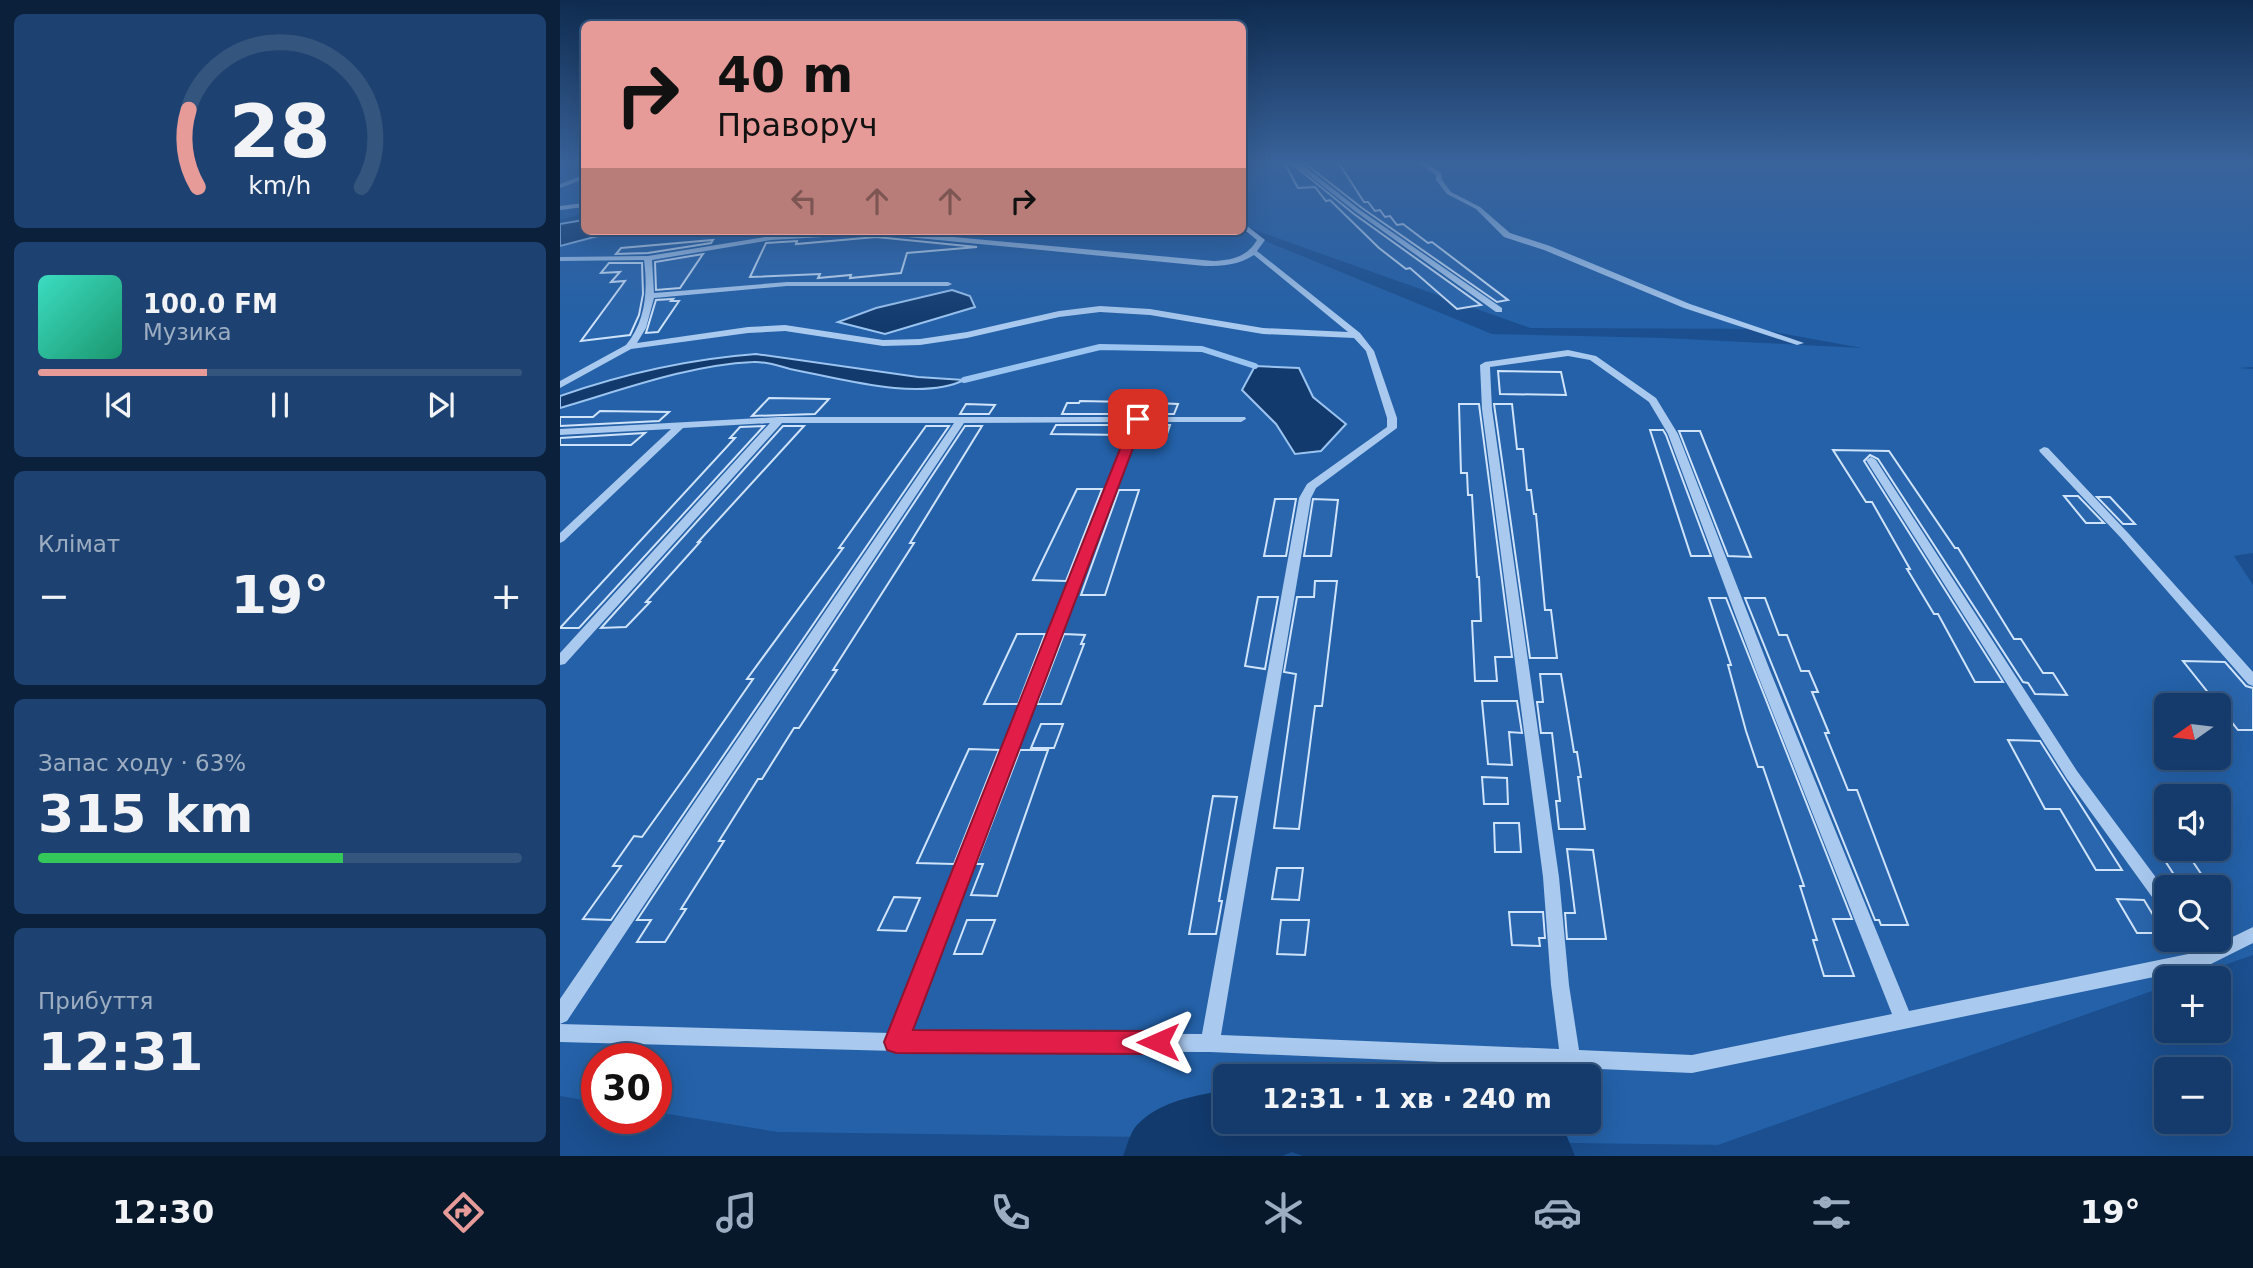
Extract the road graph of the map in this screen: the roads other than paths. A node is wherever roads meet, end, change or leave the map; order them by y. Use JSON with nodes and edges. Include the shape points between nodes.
{"nodes":[{"id":1,"x":1366,"y":216,"type":"edge"},
{"id":2,"x":1487,"y":216,"type":"edge"},
{"id":3,"x":1246,"y":227,"type":"edge"},
{"id":4,"x":813,"y":235,"type":"edge"},
{"id":5,"x":907,"y":235,"type":"edge"},
{"id":6,"x":1256,"y":253,"type":"junction"},
{"id":7,"x":648,"y":258,"type":"junction"},
{"id":8,"x":560,"y":259,"type":"edge"},
{"id":9,"x":948,"y":284,"type":"dead end"},
{"id":10,"x":651,"y":296,"type":"junction"},
{"id":11,"x":1499,"y":310,"type":"dead end"},
{"id":12,"x":1357,"y":335,"type":"junction"},
{"id":13,"x":1800,"y":343,"type":"dead end"},
{"id":14,"x":629,"y":347,"type":"junction"},
{"id":15,"x":560,"y":385,"type":"edge"},
{"id":16,"x":961,"y":419,"type":"junction"},
{"id":17,"x":1138,"y":419,"type":"junction"},
{"id":18,"x":1241,"y":419,"type":"dead end"},
{"id":19,"x":779,"y":420,"type":"junction"},
{"id":20,"x":681,"y":426,"type":"junction"},
{"id":21,"x":560,"y":432,"type":"edge"},
{"id":22,"x":2044,"y":450,"type":"dead end"},
{"id":23,"x":1871,"y":460,"type":"dead end"},
{"id":24,"x":560,"y":539,"type":"edge"},
{"id":25,"x":560,"y":661,"type":"edge"},
{"id":26,"x":2253,"y":681,"type":"edge"},
{"id":27,"x":2154,"y":887,"type":"edge"},
{"id":28,"x":2253,"y":934,"type":"edge"},
{"id":29,"x":2203,"y":952,"type":"edge"},
{"id":30,"x":2207,"y":958,"type":"junction"},
{"id":31,"x":560,"y":1015,"type":"edge"},
{"id":32,"x":1903,"y":1021,"type":"junction"},
{"id":33,"x":560,"y":1033,"type":"edge"},
{"id":34,"x":896,"y":1042,"type":"junction"},
{"id":35,"x":1210,"y":1043,"type":"junction"},
{"id":36,"x":1570,"y":1057,"type":"junction"}],
"edges":[{"from":1,"to":11,"type":"street"},
{"from":2,"to":13,"type":"street","via":[[1507,235],[1687,306]]},
{"from":3,"to":6,"type":"street","via":[[1261,240]]},
{"from":4,"to":7,"type":"street","via":[[771,237]]},
{"from":5,"to":6,"type":"street","via":[[1205,264]]},
{"from":6,"to":12,"type":"street"},
{"from":7,"to":8,"type":"street"},
{"from":7,"to":10,"type":"street"},
{"from":9,"to":10,"type":"street","via":[[788,284]]},
{"from":10,"to":14,"type":"street","via":[[638,338]]},
{"from":12,"to":14,"type":"street","via":[[1263,331],[1150,312],[1100,309],[920,342],[883,343],[785,328]]},
{"from":12,"to":35,"type":"street","via":[[1370,351],[1392,428],[1311,486],[1305,498]]},
{"from":14,"to":15,"type":"street"},
{"from":16,"to":17,"type":"street"},
{"from":16,"to":19,"type":"street"},
{"from":16,"to":31,"type":"street"},
{"from":17,"to":18,"type":"street"},
{"from":17,"to":34,"type":"street"},
{"from":19,"to":20,"type":"street"},
{"from":19,"to":25,"type":"street"},
{"from":20,"to":21,"type":"street"},
{"from":20,"to":24,"type":"street"},
{"from":22,"to":26,"type":"street"},
{"from":23,"to":27,"type":"street","via":[[2072,775]]},
{"from":28,"to":30,"type":"street"},
{"from":29,"to":30,"type":"street"},
{"from":30,"to":32,"type":"street"},
{"from":32,"to":36,"type":"street","via":[[1692,1064]]},
{"from":32,"to":36,"type":"street","via":[[1673,434],[1653,400],[1592,358],[1567,353],[1485,365]]},
{"from":33,"to":34,"type":"street"},
{"from":34,"to":35,"type":"street"},
{"from":35,"to":36,"type":"street"}]}
